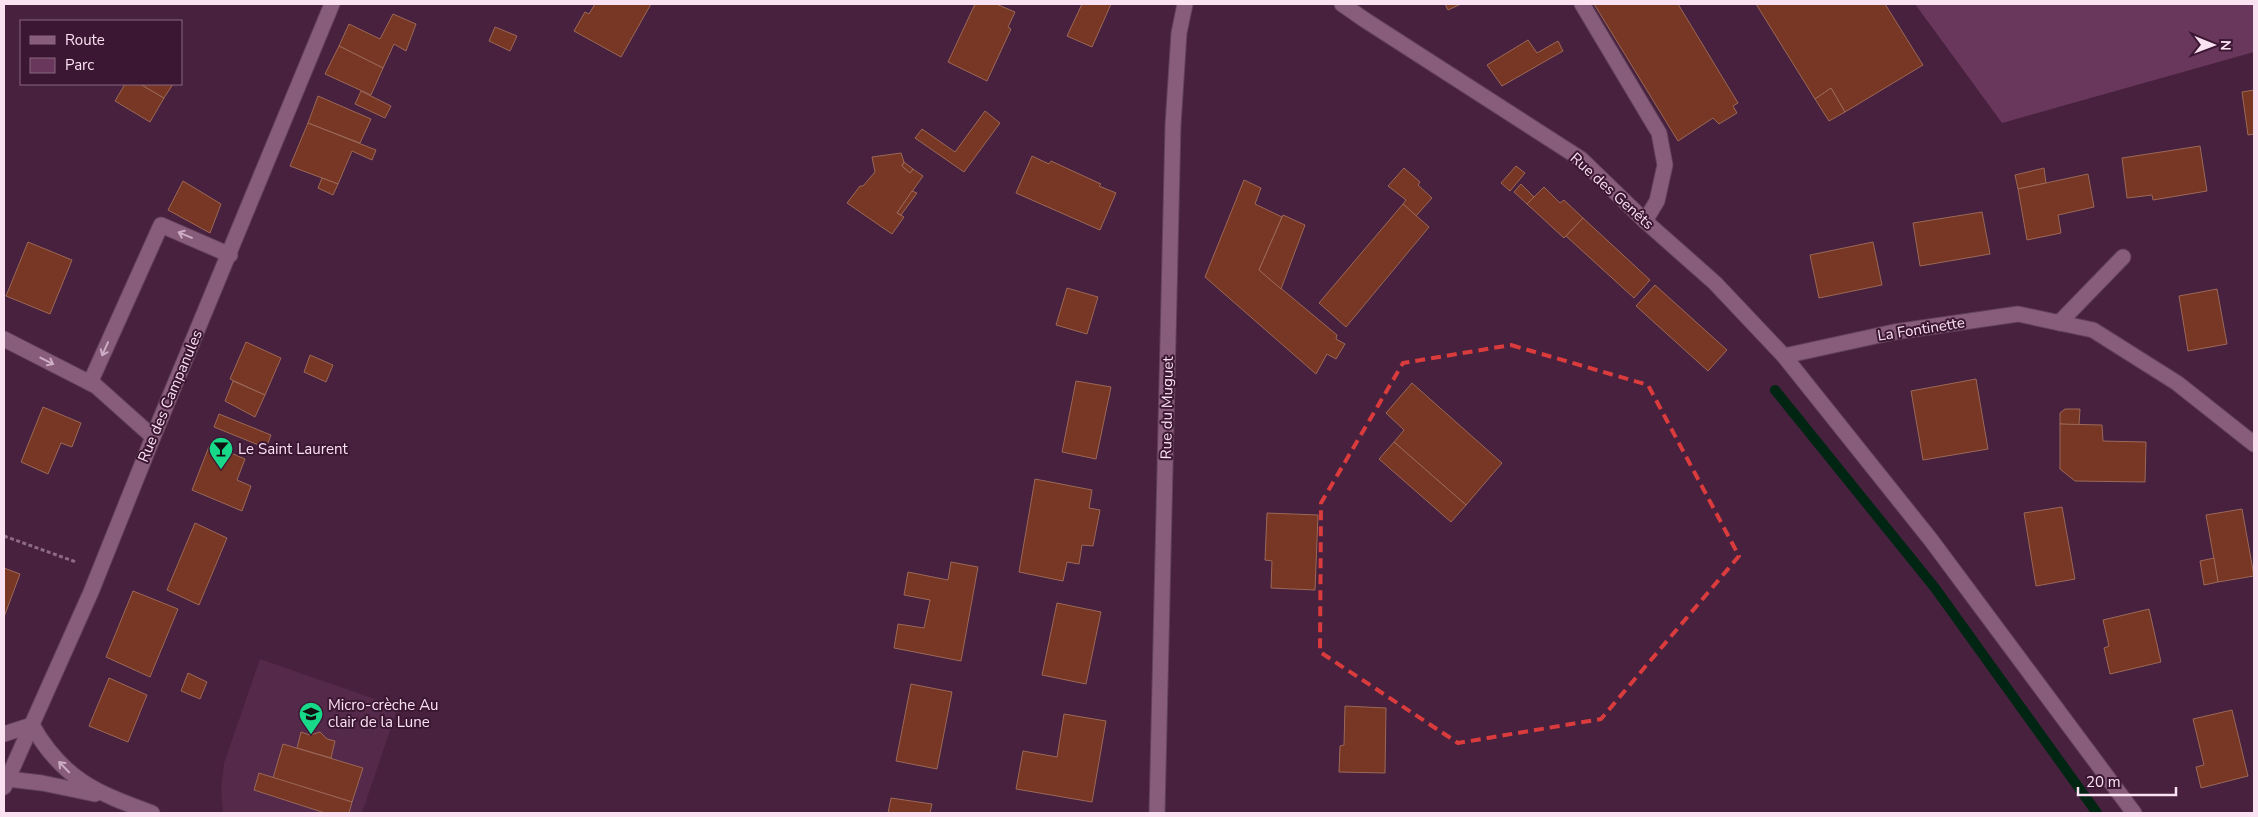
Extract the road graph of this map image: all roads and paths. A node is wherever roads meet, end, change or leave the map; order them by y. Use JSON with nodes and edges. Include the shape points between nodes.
{"nodes":[{"id":1,"x":332,"y":4,"type":"edge"},
{"id":2,"x":1185,"y":4,"type":"edge"},
{"id":3,"x":1342,"y":4,"type":"edge"},
{"id":4,"x":1582,"y":4,"type":"edge"},
{"id":5,"x":1645,"y":221,"type":"junction"},
{"id":6,"x":230,"y":255,"type":"junction"},
{"id":7,"x":2123,"y":257,"type":"dead end"},
{"id":8,"x":2059,"y":323,"type":"junction"},
{"id":9,"x":4,"y":339,"type":"edge"},
{"id":10,"x":1784,"y":356,"type":"junction"},
{"id":11,"x":90,"y":383,"type":"junction"},
{"id":12,"x":153,"y":437,"type":"junction"},
{"id":13,"x":2254,"y":444,"type":"edge"},
{"id":14,"x":4,"y":536,"type":"edge"},
{"id":15,"x":100,"y":570,"type":"junction"},
{"id":16,"x":32,"y":725,"type":"junction"},
{"id":17,"x":4,"y":734,"type":"edge"},
{"id":18,"x":5,"y":781,"type":"edge"},
{"id":19,"x":104,"y":796,"type":"junction"},
{"id":20,"x":152,"y":813,"type":"edge"},
{"id":21,"x":1157,"y":813,"type":"edge"},
{"id":22,"x":2134,"y":813,"type":"edge"}],
"edges":[{"from":1,"to":6,"type":"street","name":"Rue des Campanules"},
{"from":2,"to":21,"type":"street","name":"Rue du Muguet","via":[[1179,33],[1173,125]]},
{"from":3,"to":5,"type":"street","name":"Rue des Genêts","via":[[1581,160]]},
{"from":4,"to":5,"type":"street","via":[[1659,133],[1665,164],[1657,201]]},
{"from":5,"to":10,"type":"street","name":"Rue des Genêts","via":[[1715,283]]},
{"from":6,"to":11,"type":"street","one_way":true,"via":[[161,225]]},
{"from":6,"to":12,"type":"street","name":"Rue des Campanules"},
{"from":7,"to":8,"type":"street"},
{"from":8,"to":10,"type":"street","name":"La Fontinette","via":[[2018,314],[1894,332]]},
{"from":8,"to":13,"type":"street","name":"La Fontinette","via":[[2093,330],[2177,383]]},
{"from":9,"to":11,"type":"street","one_way":true},
{"from":10,"to":22,"type":"street","name":"Rue des Genêts","via":[[1931,540]]},
{"from":11,"to":12,"type":"street"},
{"from":12,"to":15,"type":"street","name":"Rue des Campanules"},
{"from":14,"to":15,"type":"path"},
{"from":15,"to":16,"type":"street","name":"Rue des Campanules"},
{"from":16,"to":17,"type":"street"},
{"from":16,"to":18,"type":"street","name":"Rue des Campanules"},
{"from":19,"to":16,"type":"street","one_way":true,"via":[[70,773],[43,745]]},
{"from":18,"to":19,"type":"street","via":[[42,783]]},
{"from":19,"to":20,"type":"street"}]}
